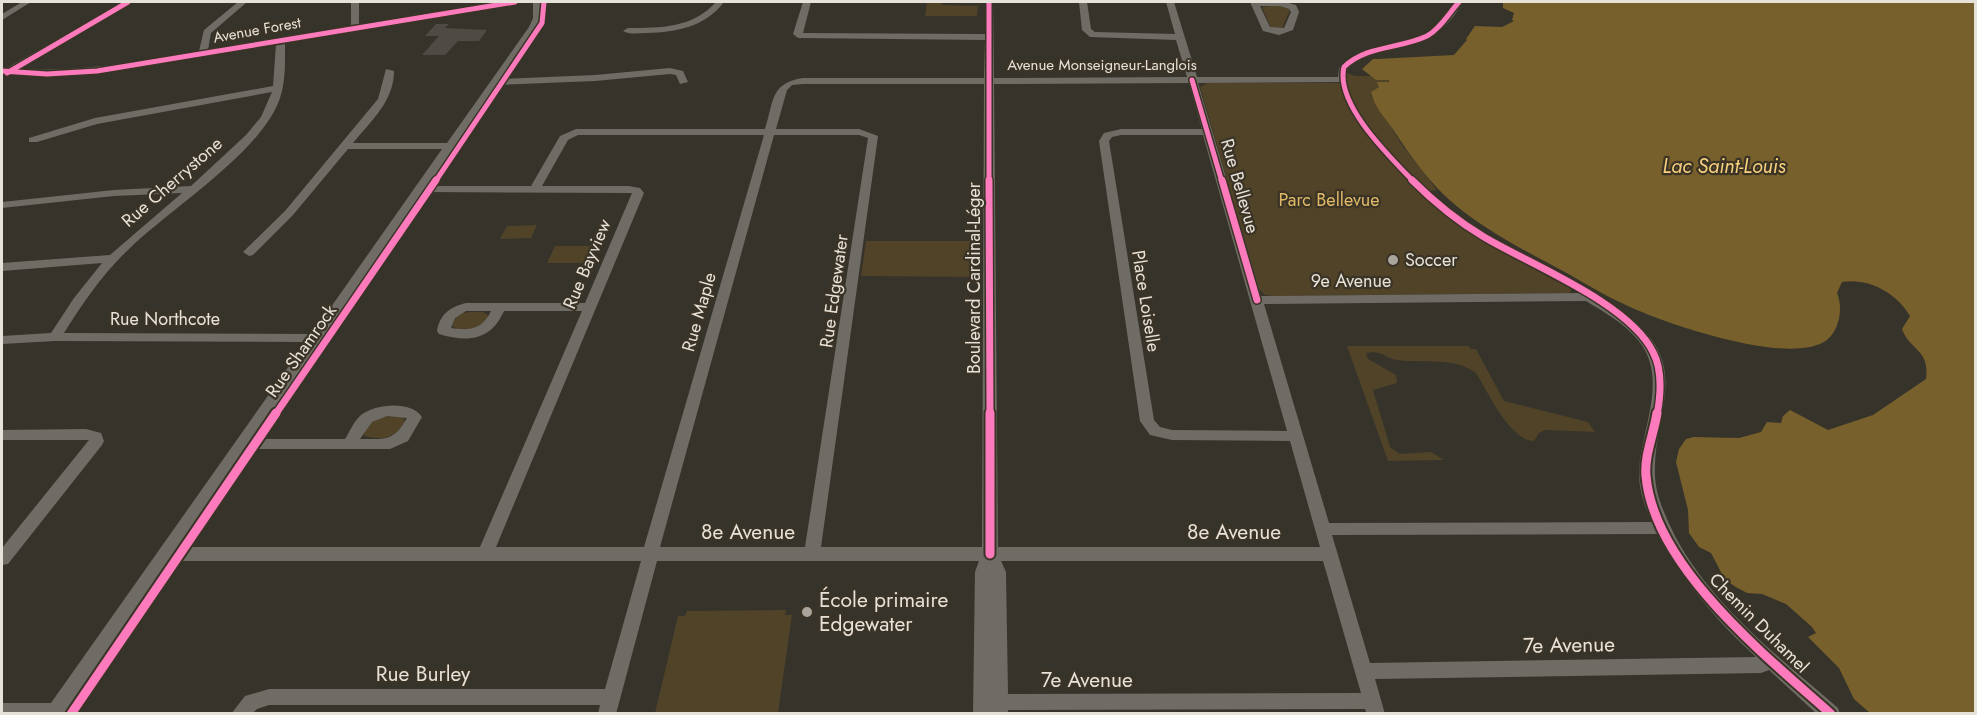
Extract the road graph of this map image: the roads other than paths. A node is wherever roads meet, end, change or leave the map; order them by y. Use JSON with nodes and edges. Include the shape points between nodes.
{"nodes":[{"id":1,"x":27,"y":2,"type":"edge"},
{"id":2,"x":128,"y":2,"type":"edge"},
{"id":3,"x":243,"y":2,"type":"edge"},
{"id":4,"x":355,"y":2,"type":"edge"},
{"id":5,"x":515,"y":2,"type":"edge"},
{"id":6,"x":537,"y":2,"type":"edge"},
{"id":7,"x":720,"y":2,"type":"edge"},
{"id":8,"x":807,"y":2,"type":"edge"},
{"id":9,"x":989,"y":2,"type":"edge"},
{"id":10,"x":1083,"y":2,"type":"edge"},
{"id":11,"x":1170,"y":2,"type":"edge"},
{"id":12,"x":1255,"y":2,"type":"edge"},
{"id":13,"x":1459,"y":2,"type":"edge"},
{"id":14,"x":2,"y":17,"type":"edge"},
{"id":15,"x":355,"y":27,"type":"junction"},
{"id":16,"x":628,"y":31,"type":"dead end"},
{"id":17,"x":989,"y":37,"type":"junction"},
{"id":18,"x":1179,"y":37,"type":"junction"},
{"id":19,"x":281,"y":40,"type":"junction"},
{"id":20,"x":203,"y":53,"type":"junction"},
{"id":21,"x":389,"y":71,"type":"dead end"},
{"id":22,"x":4,"y":73,"type":"edge"},
{"id":23,"x":1192,"y":80,"type":"junction"},
{"id":24,"x":989,"y":81,"type":"junction"},
{"id":25,"x":494,"y":82,"type":"junction"},
{"id":26,"x":683,"y":82,"type":"dead end"},
{"id":27,"x":789,"y":83,"type":"joint"},
{"id":28,"x":276,"y":88,"type":"junction"},
{"id":29,"x":770,"y":132,"type":"junction"},
{"id":30,"x":1208,"y":132,"type":"junction"},
{"id":31,"x":33,"y":140,"type":"dead end"},
{"id":32,"x":346,"y":146,"type":"junction"},
{"id":33,"x":449,"y":146,"type":"junction"},
{"id":34,"x":193,"y":189,"type":"junction"},
{"id":35,"x":419,"y":189,"type":"junction"},
{"id":36,"x":534,"y":190,"type":"junction"},
{"id":37,"x":2,"y":205,"type":"edge"},
{"id":38,"x":249,"y":252,"type":"dead end"},
{"id":39,"x":114,"y":258,"type":"junction"},
{"id":40,"x":2,"y":267,"type":"edge"},
{"id":41,"x":1590,"y":297,"type":"joint"},
{"id":42,"x":1257,"y":300,"type":"junction"},
{"id":43,"x":500,"y":307,"type":"dead end"},
{"id":44,"x":590,"y":307,"type":"junction"},
{"id":45,"x":55,"y":337,"type":"junction"},
{"id":46,"x":316,"y":338,"type":"junction"},
{"id":47,"x":2,"y":340,"type":"edge"},
{"id":48,"x":2,"y":435,"type":"edge"},
{"id":49,"x":1296,"y":436,"type":"junction"},
{"id":50,"x":242,"y":444,"type":"junction"},
{"id":51,"x":349,"y":444,"type":"dead end"},
{"id":52,"x":1663,"y":528,"type":"junction"},
{"id":53,"x":1324,"y":529,"type":"junction"},
{"id":54,"x":4,"y":554,"type":"edge"},
{"id":55,"x":165,"y":554,"type":"junction"},
{"id":56,"x":485,"y":554,"type":"junction"},
{"id":57,"x":651,"y":554,"type":"junction"},
{"id":58,"x":990,"y":554,"type":"junction"},
{"id":59,"x":1330,"y":554,"type":"junction"},
{"id":60,"x":812,"y":555,"type":"junction"},
{"id":61,"x":1773,"y":661,"type":"junction"},
{"id":62,"x":1364,"y":671,"type":"junction"},
{"id":63,"x":609,"y":705,"type":"edge"},
{"id":64,"x":1375,"y":707,"type":"edge"},
{"id":65,"x":990,"y":708,"type":"edge"},
{"id":66,"x":2,"y":711,"type":"edge"},
{"id":67,"x":55,"y":712,"type":"edge"},
{"id":68,"x":240,"y":714,"type":"edge"},
{"id":69,"x":1831,"y":714,"type":"edge"}],
"edges":[{"from":1,"to":14,"type":"street"},
{"from":2,"to":22,"type":"street"},
{"from":3,"to":20,"type":"street","via":[[207,32]]},
{"from":4,"to":15,"type":"street"},
{"from":5,"to":15,"type":"street","name":"Avenue Forest"},
{"from":6,"to":25,"type":"street","name":"Rue Shamrock","via":[[533,27]]},
{"from":7,"to":16,"type":"street","via":[[693,24]]},
{"from":8,"to":17,"type":"street","via":[[798,34],[801,36]]},
{"from":9,"to":17,"type":"street","name":"Boulevard Cardinal-Léger"},
{"from":10,"to":18,"type":"street","via":[[1087,30],[1093,35]]},
{"from":11,"to":18,"type":"street","name":"Rue Bellevue"},
{"from":12,"to":12,"type":"street","via":[[1266,29],[1288,30],[1296,12],[1293,7]]},
{"from":13,"to":23,"type":"street","name":"Avenue Monseigneur-Langlois","via":[[1430,34],[1354,57],[1342,70],[1343,81]]},
{"from":15,"to":19,"type":"street","name":"Avenue Forest"},
{"from":17,"to":24,"type":"street","name":"Boulevard Cardinal-Léger"},
{"from":18,"to":23,"type":"street","name":"Rue Bellevue"},
{"from":19,"to":20,"type":"street","name":"Avenue Forest"},
{"from":19,"to":28,"type":"street","name":"Rue Cherrystone"},
{"from":20,"to":22,"type":"street","name":"Avenue Forest","via":[[97,71]]},
{"from":21,"to":32,"type":"street","via":[[382,100]]},
{"from":23,"to":24,"type":"street","name":"Avenue Monseigneur-Langlois"},
{"from":23,"to":30,"type":"street","name":"Rue Bellevue"},
{"from":24,"to":27,"type":"street","name":"Avenue Monseigneur-Langlois"},
{"from":24,"to":58,"type":"street","name":"Boulevard Cardinal-Léger"},
{"from":25,"to":26,"type":"street","via":[[674,71],[682,75]]},
{"from":25,"to":33,"type":"street","name":"Rue Shamrock"},
{"from":27,"to":29,"type":"street","name":"Rue Maple","via":[[782,89]]},
{"from":28,"to":31,"type":"street","via":[[94,121]]},
{"from":28,"to":34,"type":"street","name":"Rue Cherrystone","via":[[274,100],[243,144]]},
{"from":29,"to":36,"type":"street","via":[[576,132],[564,138]]},
{"from":29,"to":57,"type":"street","name":"Rue Maple"},
{"from":29,"to":60,"type":"street","name":"Rue Edgewater","via":[[865,132],[874,139]]},
{"from":30,"to":42,"type":"street","name":"Rue Bellevue"},
{"from":30,"to":49,"type":"street","name":"Place Loiselle","via":[[1121,132],[1108,135],[1104,141],[1147,421],[1155,431],[1172,435]]},
{"from":32,"to":33,"type":"street"},
{"from":32,"to":38,"type":"street","via":[[289,213]]},
{"from":33,"to":35,"type":"street","name":"Rue Shamrock"},
{"from":34,"to":37,"type":"street"},
{"from":34,"to":39,"type":"street","name":"Rue Cherrystone"},
{"from":35,"to":36,"type":"street","name":"Rue Bayview"},
{"from":35,"to":46,"type":"street","name":"Rue Shamrock"},
{"from":36,"to":44,"type":"street","name":"Rue Bayview","via":[[638,192]]},
{"from":39,"to":40,"type":"street"},
{"from":39,"to":45,"type":"street","name":"Rue Cherrystone","via":[[84,293]]},
{"from":41,"to":42,"type":"street","name":"9e Avenue"},
{"from":41,"to":52,"type":"street","name":"Chemin Duhamel","via":[[1634,328],[1656,357],[1660,387],[1646,479]]},
{"from":42,"to":49,"type":"street","name":"Rue Bellevue"},
{"from":43,"to":44,"type":"street"},
{"from":44,"to":56,"type":"street","name":"Rue Bayview"},
{"from":45,"to":46,"type":"street","name":"Rue Northcote"},
{"from":45,"to":47,"type":"street","name":"Rue Northcote"},
{"from":46,"to":50,"type":"street","name":"Rue Shamrock"},
{"from":48,"to":54,"type":"street","via":[[86,434],[97,441]]},
{"from":49,"to":53,"type":"street","name":"Rue Bellevue"},
{"from":50,"to":51,"type":"street"},
{"from":50,"to":55,"type":"street","name":"Rue Shamrock"},
{"from":52,"to":53,"type":"street"},
{"from":52,"to":61,"type":"street","name":"Chemin Duhamel","via":[[1700,586]]},
{"from":53,"to":59,"type":"street","name":"Rue Bellevue"},
{"from":55,"to":56,"type":"street","name":"8e Avenue"},
{"from":55,"to":67,"type":"street","name":"Rue Shamrock"},
{"from":56,"to":57,"type":"street","name":"8e Avenue"},
{"from":57,"to":60,"type":"street","name":"8e Avenue"},
{"from":57,"to":63,"type":"street","name":"Rue Maple"},
{"from":58,"to":59,"type":"street","name":"8e Avenue"},
{"from":58,"to":60,"type":"street","name":"8e Avenue"},
{"from":58,"to":65,"type":"street","name":"Boulevard Cardinal-Léger","via":[[982,572]]},
{"from":59,"to":62,"type":"street","name":"Rue Bellevue"},
{"from":61,"to":62,"type":"street","name":"7e Avenue","via":[[1749,665]]},
{"from":61,"to":69,"type":"street","name":"Chemin Duhamel"},
{"from":62,"to":64,"type":"street","name":"Rue Bellevue"},
{"from":63,"to":68,"type":"street","name":"Rue Burley","via":[[269,697],[251,702]]},
{"from":64,"to":65,"type":"street","name":"7e Avenue"},
{"from":66,"to":67,"type":"street"}]}
